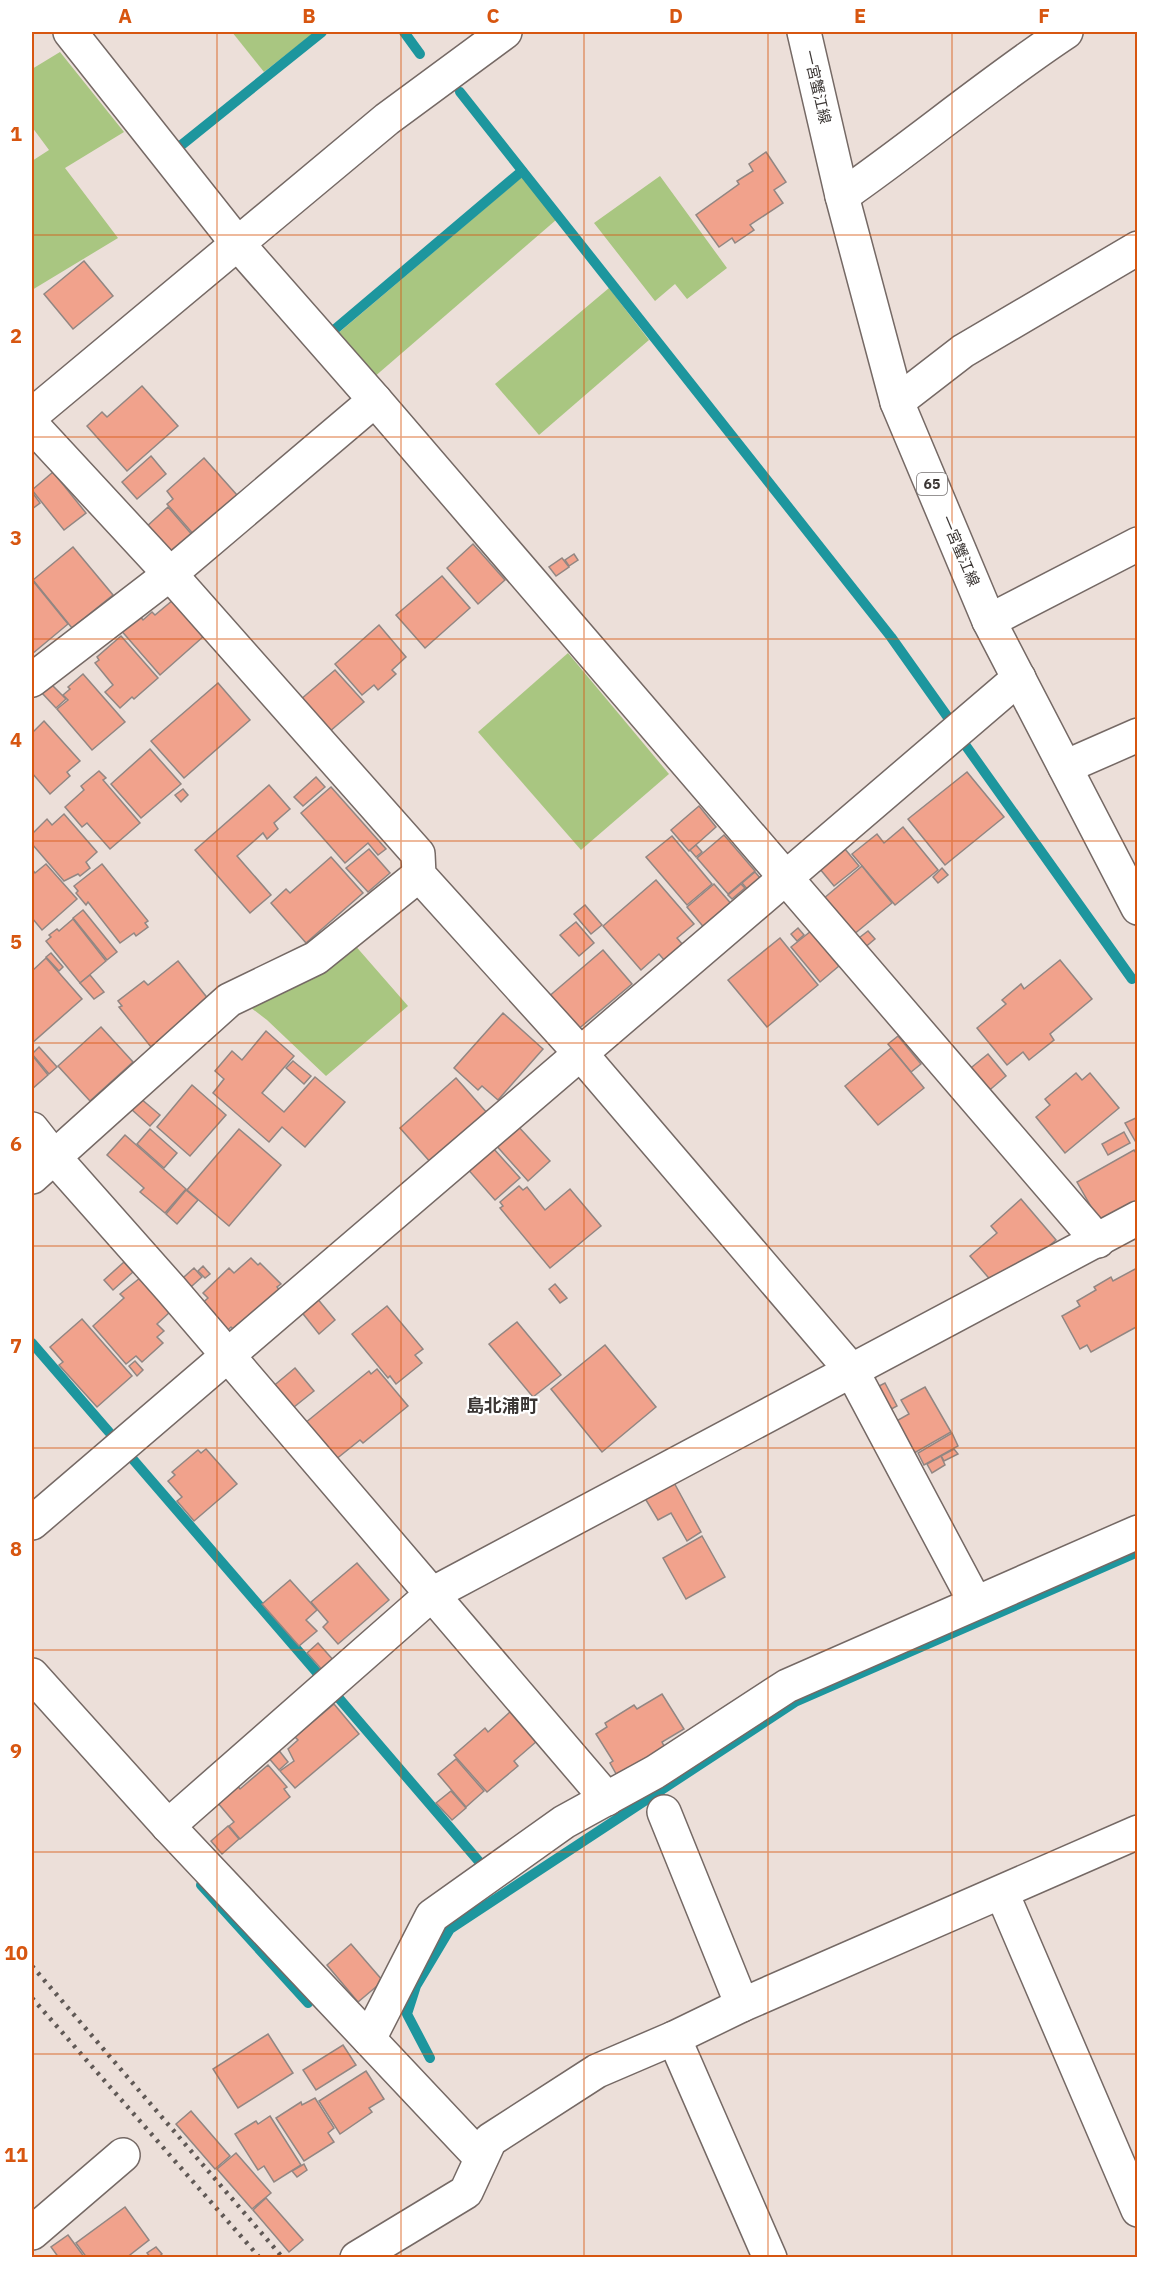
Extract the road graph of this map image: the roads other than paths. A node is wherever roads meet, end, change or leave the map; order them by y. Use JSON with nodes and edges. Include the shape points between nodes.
{"nodes":[{"id":1,"x":70,"y":32,"type":"edge"},
{"id":2,"x":505,"y":32,"type":"edge"},
{"id":3,"x":804,"y":32,"type":"edge"},
{"id":4,"x":1066,"y":32,"type":"edge"},
{"id":5,"x":842,"y":196,"type":"junction"},
{"id":6,"x":237,"y":243,"type":"junction"},
{"id":7,"x":1137,"y":248,"type":"edge"},
{"id":8,"x":375,"y":399,"type":"junction"},
{"id":9,"x":897,"y":402,"type":"junction"},
{"id":10,"x":32,"y":415,"type":"edge"},
{"id":11,"x":32,"y":425,"type":"edge"},
{"id":12,"x":1137,"y":544,"type":"edge"},
{"id":13,"x":170,"y":574,"type":"junction"},
{"id":14,"x":989,"y":621,"type":"junction"},
{"id":15,"x":1019,"y":678,"type":"junction"},
{"id":16,"x":32,"y":680,"type":"edge"},
{"id":17,"x":1137,"y":735,"type":"edge"},
{"id":18,"x":1065,"y":767,"type":"junction"},
{"id":19,"x":419,"y":875,"type":"junction"},
{"id":20,"x":785,"y":878,"type":"junction"},
{"id":21,"x":1137,"y":908,"type":"edge"},
{"id":22,"x":580,"y":1054,"type":"junction"},
{"id":23,"x":32,"y":1129,"type":"edge"},
{"id":24,"x":43,"y":1167,"type":"edge"},
{"id":25,"x":1137,"y":1218,"type":"edge"},
{"id":26,"x":1098,"y":1241,"type":"junction"},
{"id":27,"x":228,"y":1356,"type":"junction"},
{"id":28,"x":852,"y":1371,"type":"junction"},
{"id":29,"x":32,"y":1523,"type":"edge"},
{"id":30,"x":1137,"y":1532,"type":"edge"},
{"id":31,"x":432,"y":1594,"type":"junction"},
{"id":32,"x":975,"y":1602,"type":"junction"},
{"id":33,"x":32,"y":1675,"type":"edge"},
{"id":34,"x":607,"y":1799,"type":"junction"},
{"id":35,"x":664,"y":1812,"type":"dead end"},
{"id":36,"x":168,"y":1827,"type":"junction"},
{"id":37,"x":1137,"y":1832,"type":"edge"},
{"id":38,"x":1002,"y":1893,"type":"junction"},
{"id":39,"x":742,"y":2005,"type":"junction"},
{"id":40,"x":674,"y":2038,"type":"junction"},
{"id":41,"x":369,"y":2039,"type":"junction"},
{"id":42,"x":123,"y":2155,"type":"dead end"},
{"id":43,"x":481,"y":2158,"type":"junction"},
{"id":44,"x":1137,"y":2211,"type":"edge"},
{"id":45,"x":32,"y":2233,"type":"edge"},
{"id":46,"x":357,"y":2258,"type":"edge"},
{"id":47,"x":770,"y":2258,"type":"edge"}],
"edges":[{"from":1,"to":6,"type":"street"},
{"from":2,"to":6,"type":"street","via":[[387,119]]},
{"from":3,"to":5,"type":"street","name":"一宮蟹江線","number":"65"},
{"from":4,"to":5,"type":"street"},
{"from":5,"to":9,"type":"street","name":"一宮蟹江線","number":"65"},
{"from":6,"to":8,"type":"street"},
{"from":6,"to":10,"type":"street"},
{"from":7,"to":9,"type":"street","via":[[963,351]]},
{"from":8,"to":13,"type":"street"},
{"from":8,"to":20,"type":"street"},
{"from":9,"to":14,"type":"street","name":"一宮蟹江線","number":"65"},
{"from":11,"to":13,"type":"street"},
{"from":12,"to":14,"type":"street"},
{"from":13,"to":16,"type":"street"},
{"from":13,"to":19,"type":"street","via":[[418,854]]},
{"from":14,"to":15,"type":"street","name":"一宮蟹江線","number":"65"},
{"from":15,"to":18,"type":"street","name":"一宮蟹江線","number":"65"},
{"from":15,"to":20,"type":"street"},
{"from":17,"to":18,"type":"street"},
{"from":18,"to":21,"type":"street","name":"一宮蟹江線","number":"65"},
{"from":19,"to":22,"type":"street"},
{"from":19,"to":24,"type":"street","via":[[316,958],[229,1000]]},
{"from":20,"to":22,"type":"street"},
{"from":20,"to":26,"type":"street"},
{"from":22,"to":27,"type":"street"},
{"from":22,"to":28,"type":"street"},
{"from":23,"to":24,"type":"street"},
{"from":24,"to":27,"type":"street"},
{"from":25,"to":26,"type":"street"},
{"from":26,"to":28,"type":"street"},
{"from":27,"to":29,"type":"street"},
{"from":27,"to":31,"type":"street"},
{"from":28,"to":31,"type":"street"},
{"from":28,"to":32,"type":"street"},
{"from":30,"to":32,"type":"street"},
{"from":31,"to":34,"type":"street"},
{"from":31,"to":36,"type":"street"},
{"from":32,"to":34,"type":"street","via":[[787,1686]]},
{"from":33,"to":36,"type":"street"},
{"from":34,"to":41,"type":"street","via":[[564,1822],[432,1916]]},
{"from":35,"to":39,"type":"street"},
{"from":36,"to":41,"type":"street"},
{"from":37,"to":38,"type":"street"},
{"from":38,"to":39,"type":"street"},
{"from":38,"to":44,"type":"street"},
{"from":39,"to":40,"type":"street"},
{"from":40,"to":43,"type":"street","via":[[597,2071],[490,2140]]},
{"from":40,"to":47,"type":"street"},
{"from":41,"to":43,"type":"street"},
{"from":42,"to":45,"type":"street"},
{"from":43,"to":46,"type":"street","via":[[466,2192]]}]}
